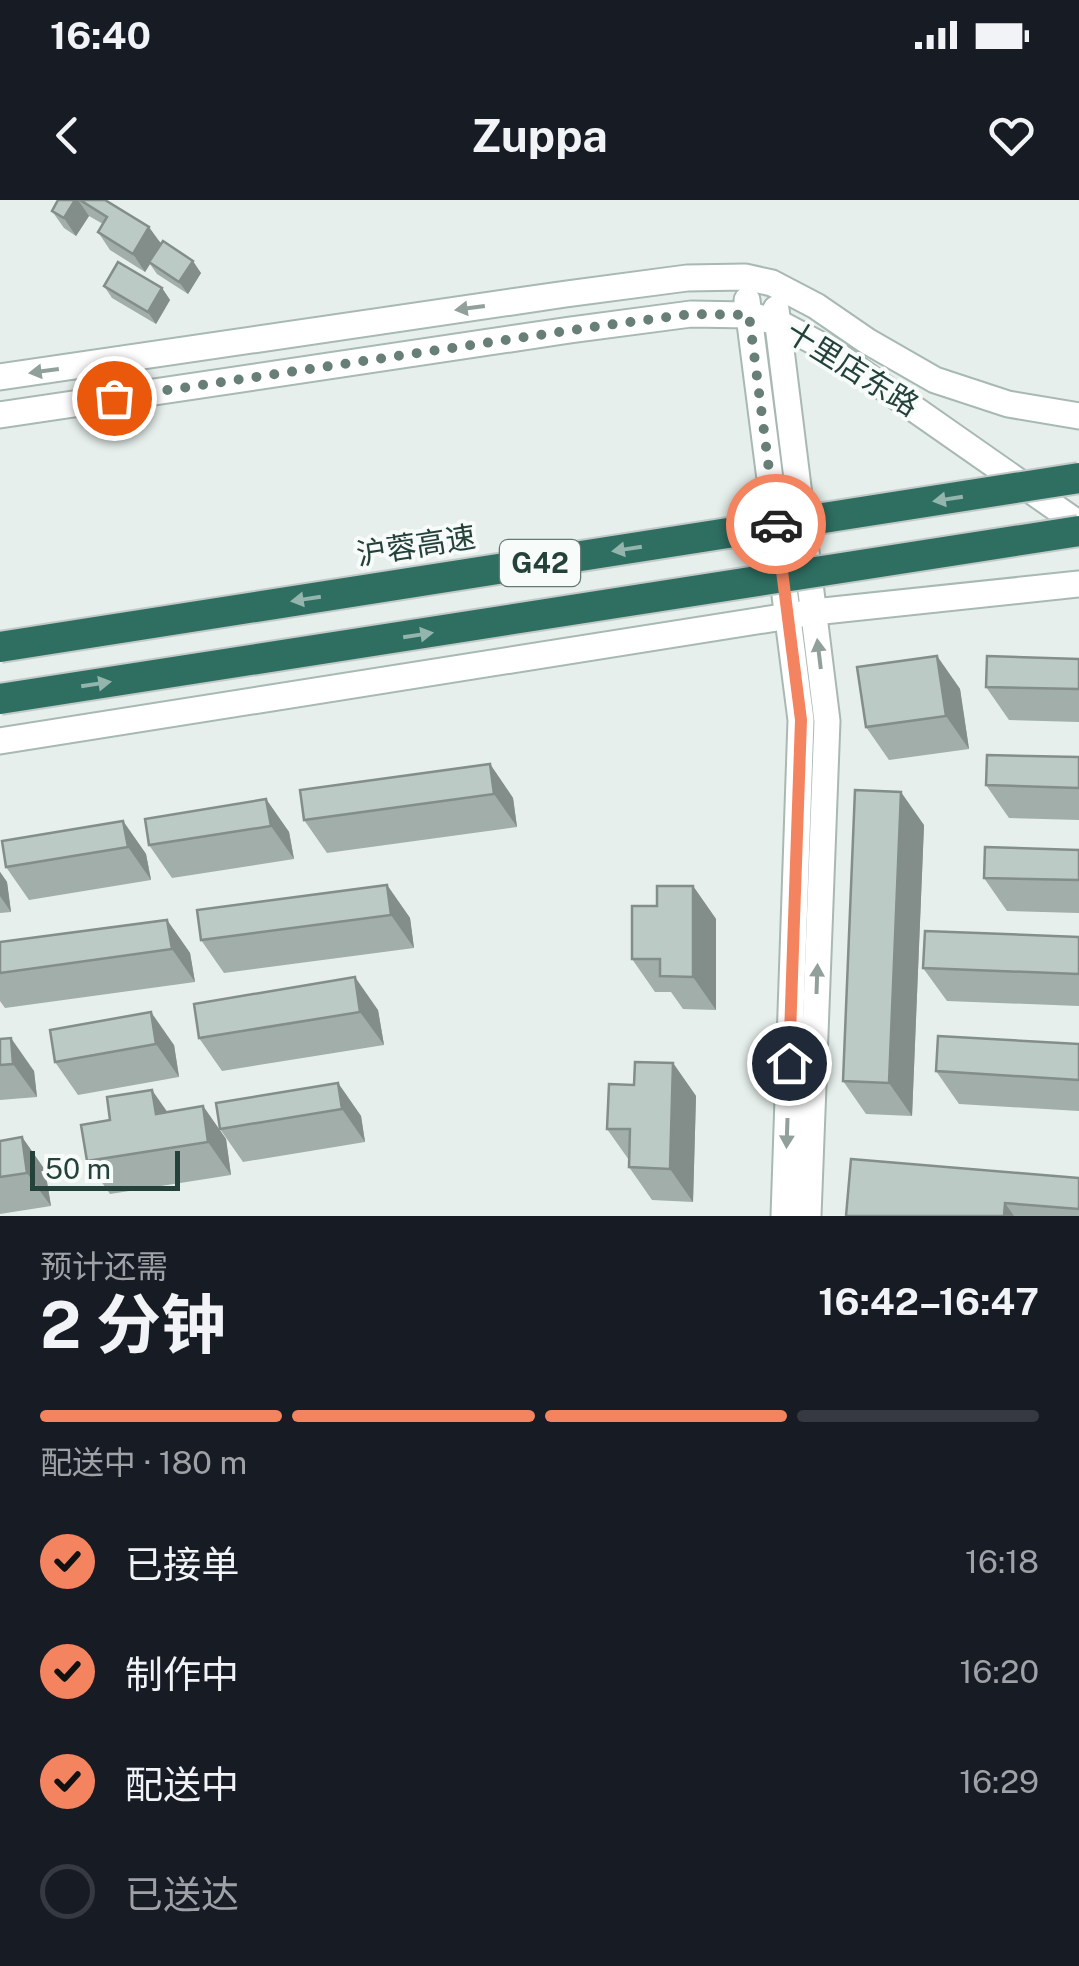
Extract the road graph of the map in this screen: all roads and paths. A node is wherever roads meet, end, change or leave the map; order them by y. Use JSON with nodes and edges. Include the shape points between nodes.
{"nodes":[{"id":1,"x":745,"y":277,"type":"junction"},
{"id":2,"x":772,"y":283,"type":"junction"},
{"id":3,"x":749,"y":315,"type":"junction"},
{"id":4,"x":777,"y":322,"type":"junction"},
{"id":5,"x":0,"y":377,"type":"edge"},
{"id":6,"x":0,"y":415,"type":"edge"},
{"id":7,"x":1079,"y":416,"type":"edge"},
{"id":8,"x":1079,"y":478,"type":"edge"},
{"id":9,"x":1079,"y":527,"type":"edge"},
{"id":10,"x":1079,"y":584,"type":"edge"},
{"id":11,"x":801,"y":614,"type":"junction"},
{"id":12,"x":0,"y":646,"type":"edge"},
{"id":13,"x":0,"y":699,"type":"edge"},
{"id":14,"x":0,"y":741,"type":"edge"},
{"id":15,"x":784,"y":1216,"type":"edge"},
{"id":16,"x":808,"y":1216,"type":"edge"}],
"edges":[{"from":1,"to":2,"type":"street","name":"十里店东路"},
{"from":1,"to":3,"type":"street"},
{"from":1,"to":5,"type":"street","name":"十里店东路","one_way":true,"via":[[566,294]]},
{"from":2,"to":4,"type":"street"},
{"from":2,"to":7,"type":"street","name":"十里店东路","via":[[935,380],[1008,404]]},
{"from":3,"to":4,"type":"street","name":"十里店东路"},
{"from":3,"to":6,"type":"street","name":"十里店东路","via":[[691,314],[570,330]]},
{"from":3,"to":11,"type":"street"},
{"from":4,"to":9,"type":"street","name":"十里店东路","via":[[830,350]]},
{"from":4,"to":11,"type":"street"},
{"from":8,"to":12,"type":"highway","name":"沪蓉高速","number":"G42","one_way":true,"bridge":true},
{"from":13,"to":9,"type":"highway","number":"G42","one_way":true,"bridge":true},
{"from":10,"to":11,"type":"street"},
{"from":11,"to":14,"type":"street"},
{"from":11,"to":15,"type":"street","one_way":true},
{"from":16,"to":11,"type":"street","one_way":true,"via":[[826,721]]}]}
